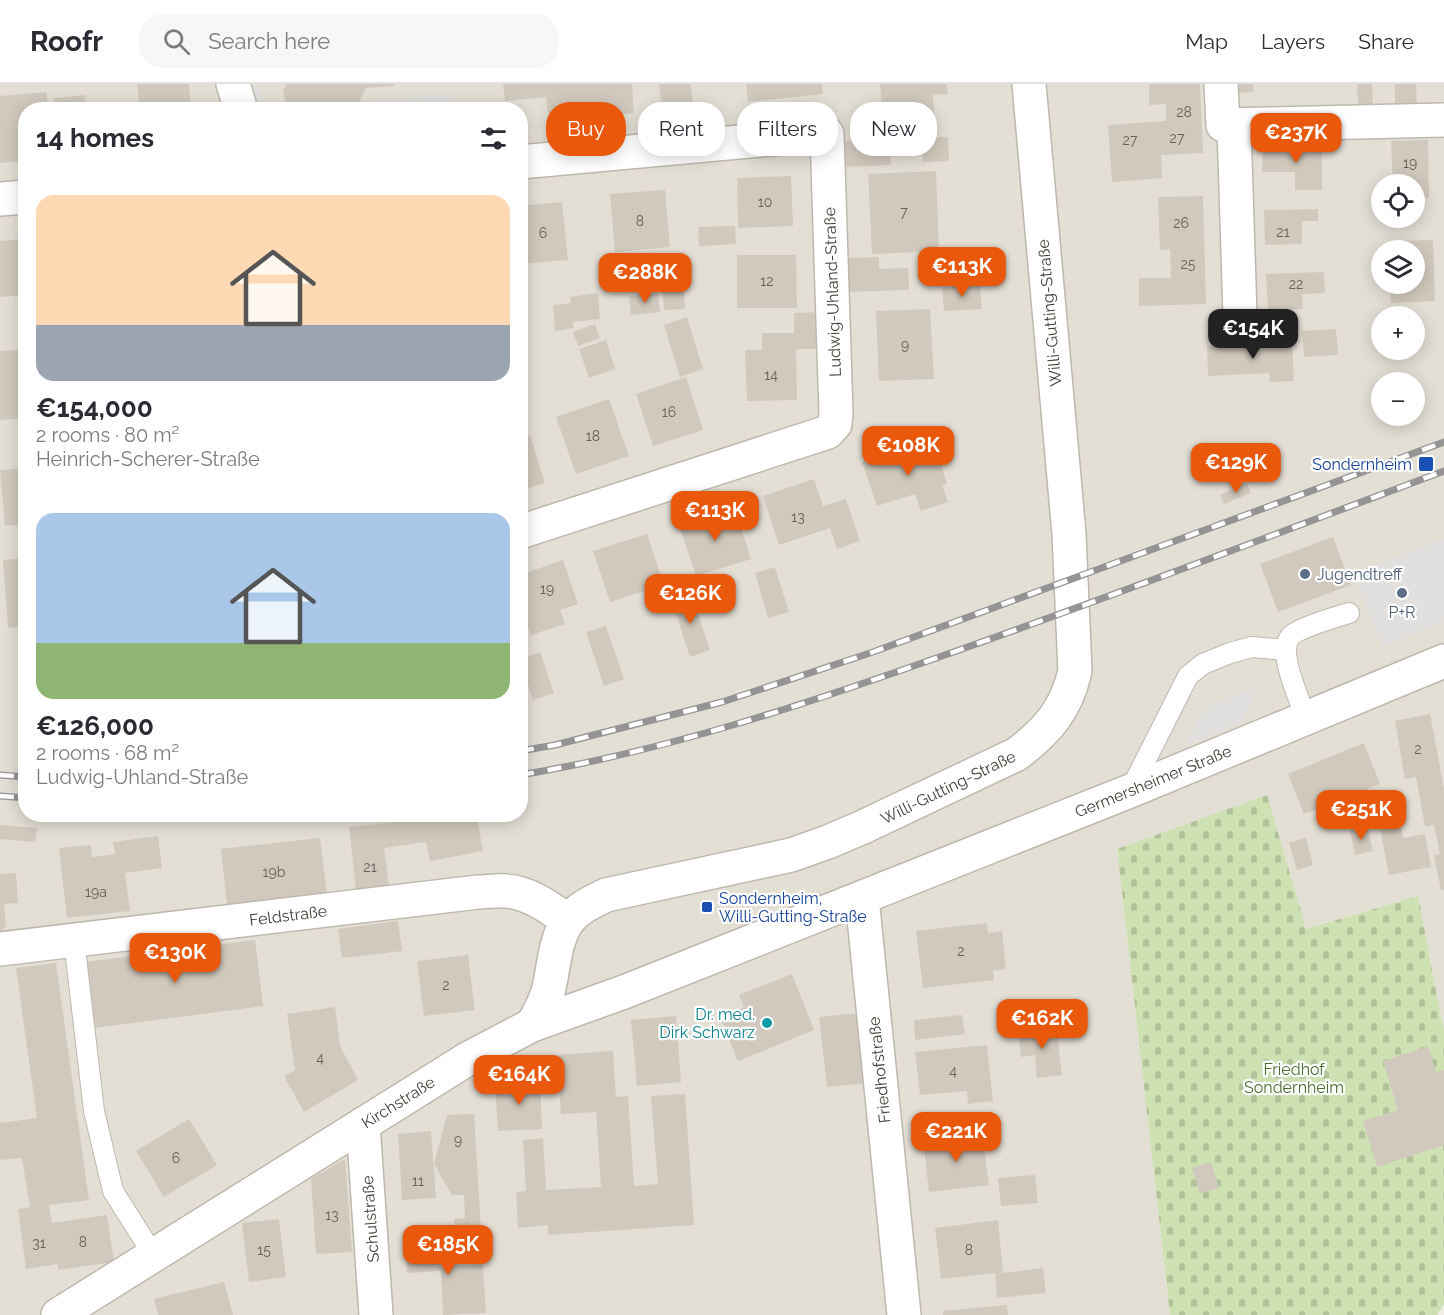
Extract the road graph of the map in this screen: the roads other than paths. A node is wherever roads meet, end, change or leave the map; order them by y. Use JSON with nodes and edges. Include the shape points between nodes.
{"nodes":[{"id":1,"x":233,"y":84,"type":"edge"},
{"id":2,"x":1029,"y":84,"type":"edge"},
{"id":3,"x":1221,"y":84,"type":"edge"},
{"id":4,"x":239,"y":102,"type":"edge"},
{"id":5,"x":1444,"y":120,"type":"edge"},
{"id":6,"x":1234,"y":126,"type":"junction"},
{"id":7,"x":528,"y":161,"type":"edge"},
{"id":8,"x":18,"y":198,"type":"edge"},
{"id":9,"x":0,"y":199,"type":"edge"},
{"id":10,"x":1240,"y":316,"type":"dead end"},
{"id":11,"x":528,"y":529,"type":"edge"},
{"id":12,"x":1349,"y":613,"type":"dead end"},
{"id":13,"x":1286,"y":650,"type":"junction"},
{"id":14,"x":1444,"y":662,"type":"edge"},
{"id":15,"x":1306,"y":718,"type":"junction"},
{"id":16,"x":1130,"y":790,"type":"junction"},
{"id":17,"x":862,"y":897,"type":"junction"},
{"id":18,"x":568,"y":921,"type":"junction"},
{"id":19,"x":74,"y":940,"type":"junction"},
{"id":20,"x":0,"y":949,"type":"edge"},
{"id":21,"x":532,"y":1025,"type":"junction"},
{"id":22,"x":363,"y":1124,"type":"junction"},
{"id":23,"x":154,"y":1256,"type":"junction"},
{"id":24,"x":58,"y":1315,"type":"edge"},
{"id":25,"x":376,"y":1315,"type":"edge"},
{"id":26,"x":904,"y":1315,"type":"edge"}],
"edges":[{"from":1,"to":4,"type":"street"},
{"from":2,"to":18,"type":"street","name":"Willi-Gutting-Straße","via":[[1069,534],[1075,670],[1054,721],[1017,754],[828,842],[791,855],[606,895],[584,906]]},
{"from":3,"to":6,"type":"street","via":[[1223,125]]},
{"from":5,"to":6,"type":"street"},
{"from":6,"to":10,"type":"street"},
{"from":7,"to":11,"type":"street","name":"Ludwig-Uhland-Straße","via":[[827,134],[836,413],[835,424],[828,432]]},
{"from":8,"to":9,"type":"street"},
{"from":12,"to":13,"type":"lane","via":[[1298,632],[1289,638]]},
{"from":13,"to":15,"type":"lane"},
{"from":13,"to":16,"type":"lane","via":[[1252,647],[1203,664],[1188,676]]},
{"from":14,"to":15,"type":"street","name":"Germersheimer Straße"},
{"from":15,"to":16,"type":"street","name":"Germersheimer Straße"},
{"from":16,"to":17,"type":"street","name":"Germersheimer Straße"},
{"from":17,"to":21,"type":"street","name":"Kirchstraße"},
{"from":17,"to":26,"type":"street","name":"Friedhofstraße"},
{"from":18,"to":19,"type":"street","name":"Feldstraße","via":[[531,898],[508,891],[478,892]]},
{"from":18,"to":21,"type":"street","name":"Willi-Gutting-Straße","via":[[559,938],[548,992]]},
{"from":19,"to":20,"type":"street","name":"Feldstraße"},
{"from":19,"to":23,"type":"lane","via":[[94,1111],[113,1191]]},
{"from":21,"to":22,"type":"street","name":"Kirchstraße","via":[[469,1058]]},
{"from":22,"to":23,"type":"street","name":"Kirchstraße"},
{"from":22,"to":25,"type":"street","name":"Schulstraße"},
{"from":23,"to":24,"type":"street","name":"Kirchstraße"}]}
